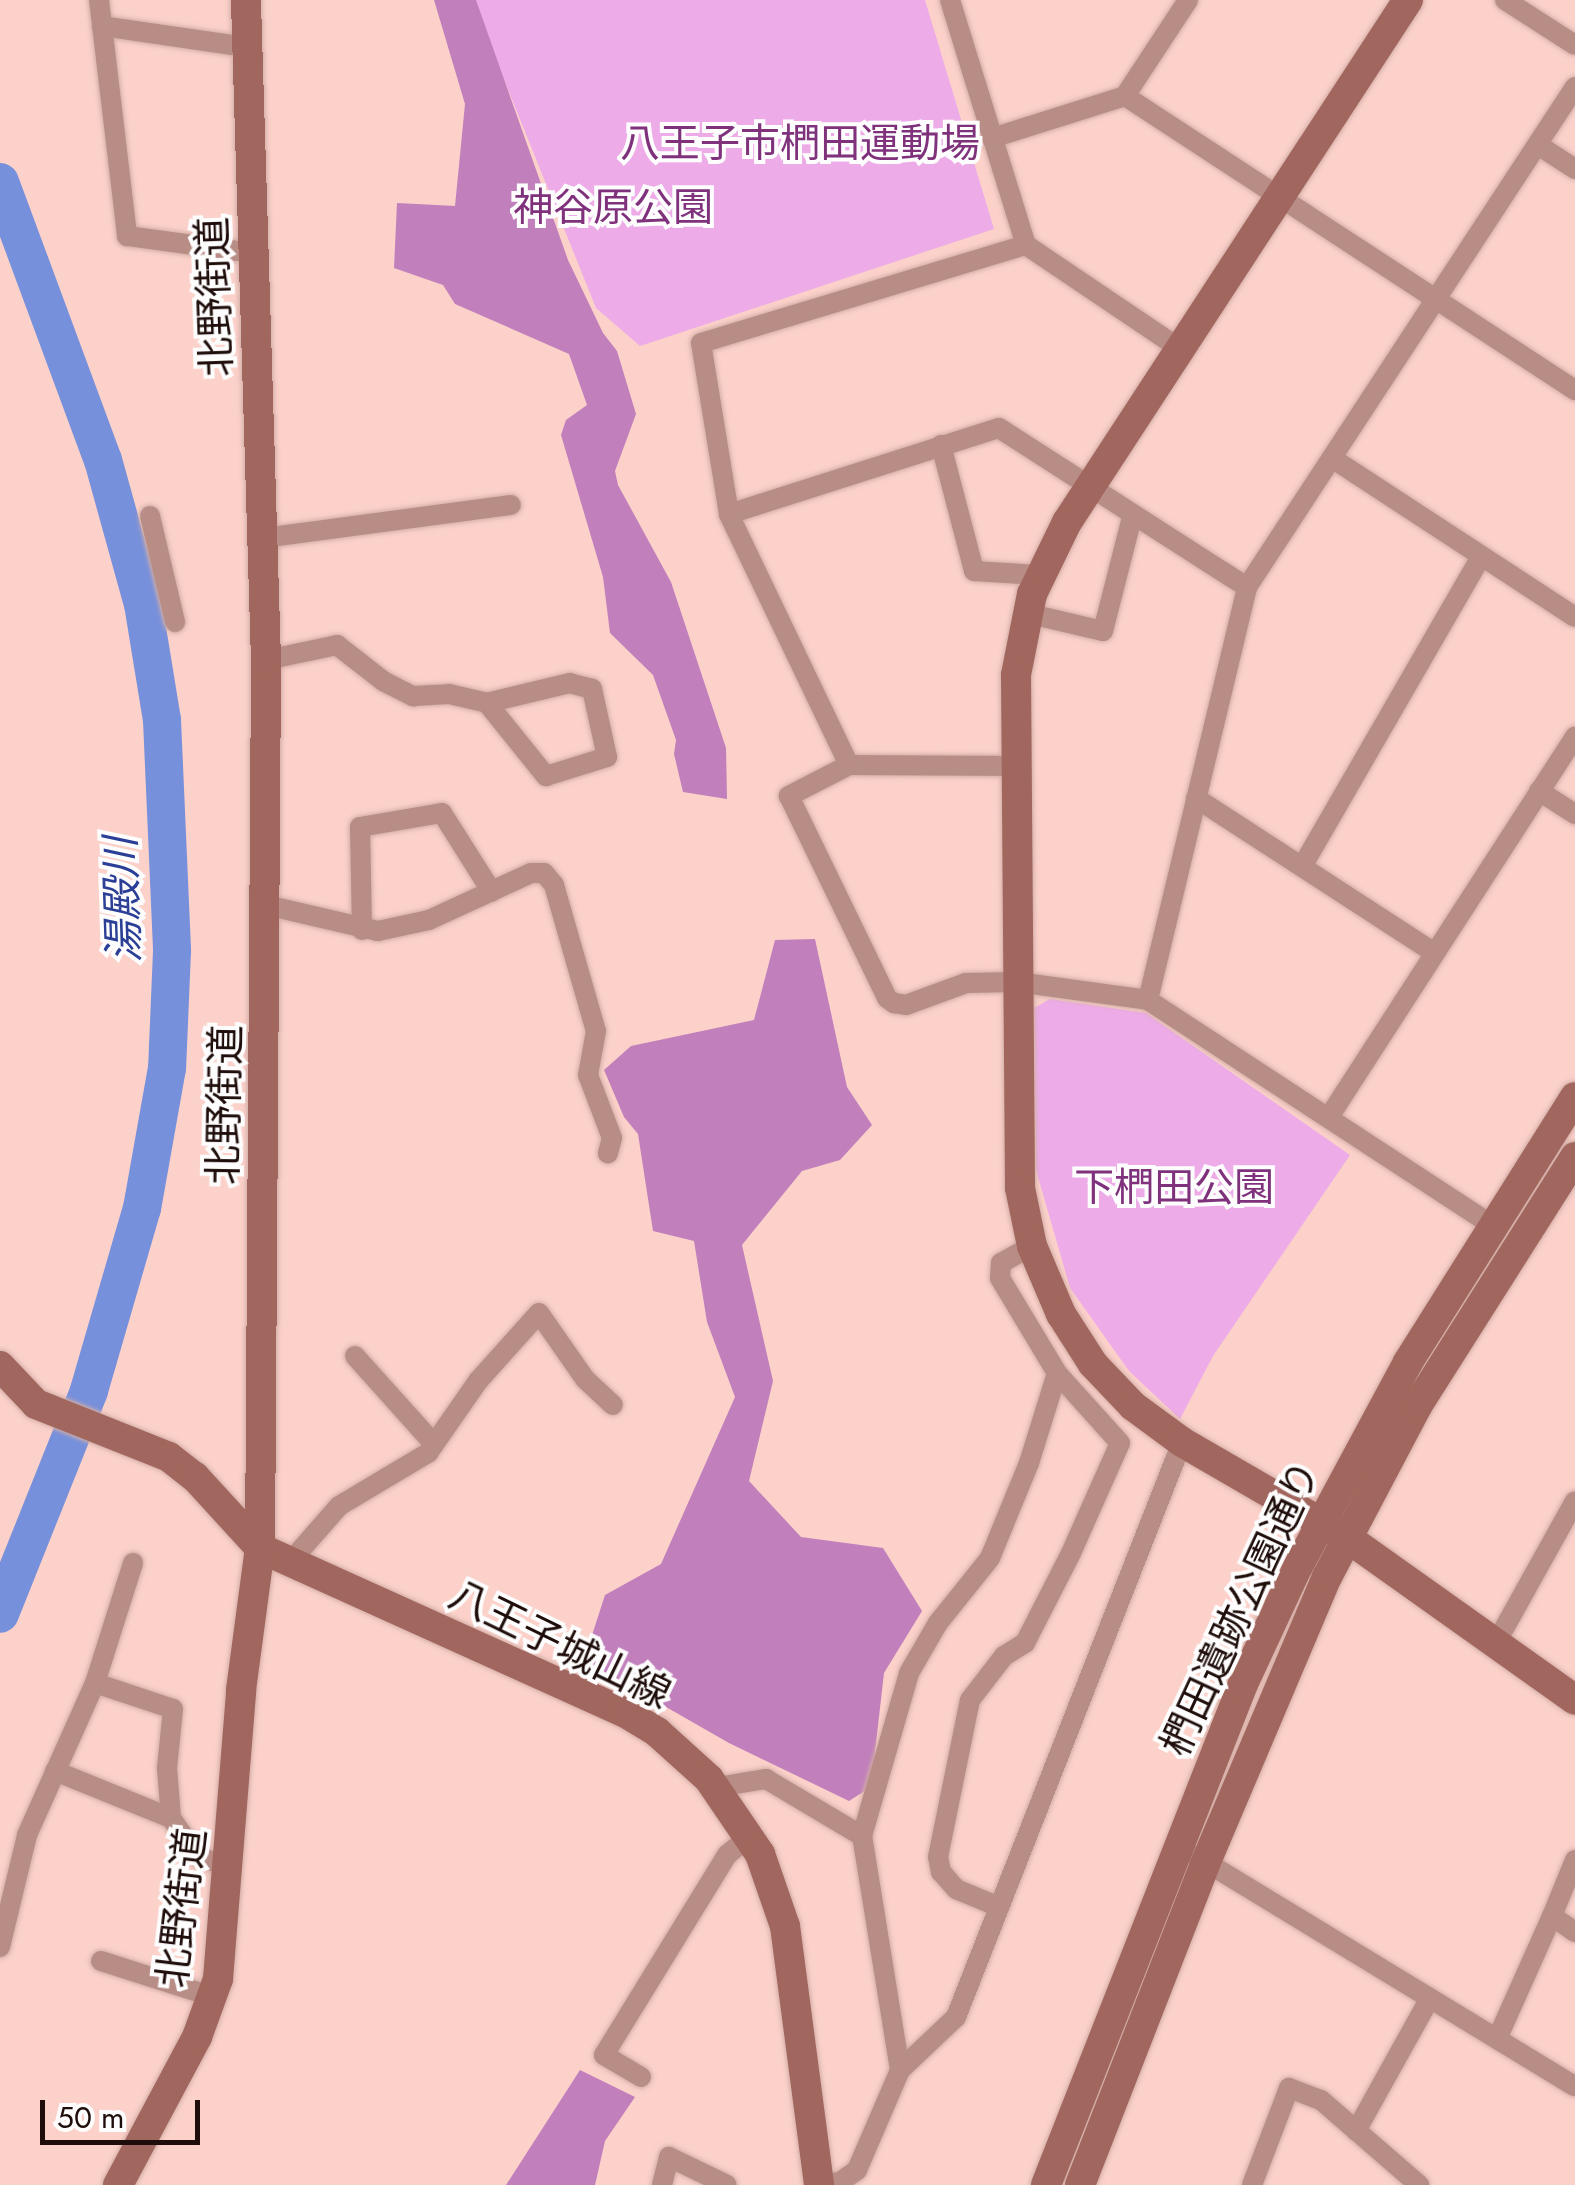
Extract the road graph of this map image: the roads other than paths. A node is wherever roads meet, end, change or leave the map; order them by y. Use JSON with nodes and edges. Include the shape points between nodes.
{"nodes":[{"id":1,"x":99,"y":0,"type":"edge"},
{"id":2,"x":246,"y":0,"type":"edge"},
{"id":3,"x":950,"y":0,"type":"edge"},
{"id":4,"x":1188,"y":0,"type":"edge"},
{"id":5,"x":1408,"y":0,"type":"edge"},
{"id":6,"x":1505,"y":0,"type":"edge"},
{"id":7,"x":102,"y":26,"type":"junction"},
{"id":8,"x":1575,"y":45,"type":"edge"},
{"id":9,"x":246,"y":47,"type":"junction"},
{"id":10,"x":1575,"y":87,"type":"edge"},
{"id":11,"x":1125,"y":96,"type":"junction"},
{"id":12,"x":992,"y":138,"type":"junction"},
{"id":13,"x":1538,"y":145,"type":"junction"},
{"id":14,"x":1575,"y":169,"type":"edge"},
{"id":15,"x":1279,"y":197,"type":"junction"},
{"id":16,"x":1026,"y":246,"type":"junction"},
{"id":17,"x":252,"y":254,"type":"junction"},
{"id":18,"x":1436,"y":300,"type":"junction"},
{"id":19,"x":1180,"y":349,"type":"junction"},
{"id":20,"x":1575,"y":390,"type":"edge"},
{"id":21,"x":942,"y":446,"type":"junction"},
{"id":22,"x":1332,"y":458,"type":"junction"},
{"id":23,"x":1088,"y":488,"type":"junction"},
{"id":24,"x":511,"y":505,"type":"dead end"},
{"id":25,"x":729,"y":514,"type":"junction"},
{"id":26,"x":150,"y":516,"type":"dead end"},
{"id":27,"x":1132,"y":516,"type":"junction"},
{"id":28,"x":263,"y":538,"type":"junction"},
{"id":29,"x":1481,"y":557,"type":"junction"},
{"id":30,"x":1038,"y":575,"type":"junction"},
{"id":31,"x":1247,"y":588,"type":"junction"},
{"id":32,"x":1026,"y":614,"type":"junction"},
{"id":33,"x":1575,"y":617,"type":"edge"},
{"id":34,"x":176,"y":622,"type":"dead end"},
{"id":35,"x":266,"y":660,"type":"junction"},
{"id":36,"x":487,"y":703,"type":"junction"},
{"id":37,"x":1575,"y":737,"type":"edge"},
{"id":38,"x":849,"y":766,"type":"junction"},
{"id":39,"x":1016,"y":766,"type":"junction"},
{"id":40,"x":1540,"y":791,"type":"junction"},
{"id":41,"x":1196,"y":798,"type":"junction"},
{"id":42,"x":1575,"y":814,"type":"edge"},
{"id":43,"x":1303,"y":864,"type":"junction"},
{"id":44,"x":492,"y":892,"type":"junction"},
{"id":45,"x":266,"y":905,"type":"junction"},
{"id":46,"x":362,"y":930,"type":"junction"},
{"id":47,"x":1433,"y":952,"type":"junction"},
{"id":48,"x":1016,"y":982,"type":"junction"},
{"id":49,"x":1148,"y":1000,"type":"junction"},
{"id":50,"x":1575,"y":1097,"type":"edge"},
{"id":51,"x":1329,"y":1117,"type":"junction"},
{"id":52,"x":608,"y":1153,"type":"dead end"},
{"id":53,"x":1574,"y":1161,"type":"edge"},
{"id":54,"x":1492,"y":1224,"type":"junction"},
{"id":55,"x":1032,"y":1246,"type":"junction"},
{"id":56,"x":356,"y":1356,"type":"dead end"},
{"id":57,"x":0,"y":1366,"type":"edge"},
{"id":58,"x":1056,"y":1373,"type":"junction"},
{"id":59,"x":613,"y":1405,"type":"dead end"},
{"id":60,"x":1182,"y":1442,"type":"junction"},
{"id":61,"x":434,"y":1444,"type":"junction"},
{"id":62,"x":1575,"y":1501,"type":"edge"},
{"id":63,"x":1334,"y":1529,"type":"junction"},
{"id":64,"x":260,"y":1548,"type":"junction"},
{"id":65,"x":290,"y":1562,"type":"junction"},
{"id":66,"x":133,"y":1563,"type":"dead end"},
{"id":67,"x":1496,"y":1642,"type":"junction"},
{"id":68,"x":95,"y":1683,"type":"junction"},
{"id":69,"x":1575,"y":1700,"type":"edge"},
{"id":70,"x":55,"y":1771,"type":"junction"},
{"id":71,"x":717,"y":1787,"type":"junction"},
{"id":72,"x":172,"y":1818,"type":"junction"},
{"id":73,"x":750,"y":1836,"type":"junction"},
{"id":74,"x":862,"y":1836,"type":"junction"},
{"id":75,"x":1180,"y":1842,"type":"junction"},
{"id":76,"x":1575,"y":1860,"type":"edge"},
{"id":77,"x":1205,"y":1864,"type":"junction"},
{"id":78,"x":230,"y":1866,"type":"junction"},
{"id":79,"x":997,"y":1906,"type":"junction"},
{"id":80,"x":1552,"y":1916,"type":"junction"},
{"id":81,"x":1575,"y":1932,"type":"edge"},
{"id":82,"x":0,"y":1947,"type":"edge"},
{"id":83,"x":101,"y":1961,"type":"dead end"},
{"id":84,"x":214,"y":1997,"type":"junction"},
{"id":85,"x":1430,"y":1998,"type":"junction"},
{"id":86,"x":1497,"y":2038,"type":"junction"},
{"id":87,"x":900,"y":2070,"type":"junction"},
{"id":88,"x":642,"y":2076,"type":"dead end"},
{"id":89,"x":1575,"y":2086,"type":"edge"},
{"id":90,"x":1356,"y":2132,"type":"junction"},
{"id":91,"x":1407,"y":2181,"type":"edge"},
{"id":92,"x":118,"y":2185,"type":"edge"},
{"id":93,"x":662,"y":2185,"type":"edge"},
{"id":94,"x":726,"y":2185,"type":"edge"},
{"id":95,"x":820,"y":2185,"type":"edge"},
{"id":96,"x":1046,"y":2185,"type":"edge"},
{"id":97,"x":1080,"y":2185,"type":"edge"},
{"id":98,"x":1252,"y":2185,"type":"edge"}],
"edges":[{"from":1,"to":7,"type":"street"},
{"from":2,"to":9,"type":"street","name":"北野街道"},
{"from":3,"to":12,"type":"street"},
{"from":4,"to":11,"type":"street"},
{"from":5,"to":15,"type":"street"},
{"from":6,"to":8,"type":"street"},
{"from":7,"to":9,"type":"street"},
{"from":7,"to":17,"type":"street","via":[[126,236]]},
{"from":9,"to":17,"type":"street","name":"北野街道"},
{"from":10,"to":13,"type":"street"},
{"from":11,"to":12,"type":"street"},
{"from":11,"to":15,"type":"street"},
{"from":12,"to":16,"type":"street"},
{"from":13,"to":14,"type":"street"},
{"from":13,"to":18,"type":"street"},
{"from":15,"to":18,"type":"street"},
{"from":15,"to":19,"type":"street"},
{"from":16,"to":19,"type":"street"},
{"from":16,"to":25,"type":"street","via":[[701,343]]},
{"from":17,"to":28,"type":"street","name":"北野街道"},
{"from":18,"to":20,"type":"street"},
{"from":18,"to":22,"type":"street"},
{"from":19,"to":23,"type":"street"},
{"from":21,"to":23,"type":"street","via":[[999,428]]},
{"from":21,"to":25,"type":"street"},
{"from":21,"to":30,"type":"street","via":[[974,572]]},
{"from":22,"to":29,"type":"street"},
{"from":22,"to":31,"type":"street"},
{"from":23,"to":27,"type":"street"},
{"from":23,"to":30,"type":"street"},
{"from":24,"to":28,"type":"street"},
{"from":25,"to":38,"type":"street"},
{"from":26,"to":34,"type":"street"},
{"from":27,"to":31,"type":"street"},
{"from":27,"to":32,"type":"street","via":[[1102,632]]},
{"from":28,"to":35,"type":"street","name":"北野街道"},
{"from":29,"to":33,"type":"street"},
{"from":29,"to":43,"type":"street"},
{"from":30,"to":32,"type":"street"},
{"from":31,"to":41,"type":"street"},
{"from":32,"to":39,"type":"street","via":[[1016,675]]},
{"from":35,"to":36,"type":"street","via":[[337,645],[413,696],[448,694]]},
{"from":35,"to":45,"type":"street","name":"北野街道"},
{"from":36,"to":36,"type":"street","via":[[570,683],[592,689],[607,757],[546,776]]},
{"from":37,"to":40,"type":"street"},
{"from":38,"to":39,"type":"street"},
{"from":38,"to":48,"type":"street","via":[[789,796],[888,998],[906,1005],[966,983]]},
{"from":39,"to":48,"type":"street"},
{"from":40,"to":42,"type":"street"},
{"from":40,"to":47,"type":"street"},
{"from":41,"to":43,"type":"street"},
{"from":41,"to":49,"type":"street"},
{"from":43,"to":47,"type":"street"},
{"from":44,"to":46,"type":"street","via":[[428,920]]},
{"from":44,"to":46,"type":"street","via":[[442,813],[360,828]]},
{"from":44,"to":52,"type":"street","via":[[530,874],[544,873],[554,885],[596,1031],[588,1076],[612,1138]]},
{"from":45,"to":46,"type":"street"},
{"from":45,"to":64,"type":"street","name":"北野街道"},
{"from":47,"to":51,"type":"street"},
{"from":48,"to":49,"type":"street"},
{"from":48,"to":55,"type":"street","via":[[1018,1169]]},
{"from":49,"to":51,"type":"street"},
{"from":50,"to":54,"type":"street","name":"椚田遺跡公園通り"},
{"from":51,"to":54,"type":"street"},
{"from":53,"to":63,"type":"street","name":"椚田遺跡公園通り"},
{"from":54,"to":63,"type":"street","name":"椚田遺跡公園通り","via":[[1408,1362]]},
{"from":55,"to":58,"type":"street","via":[[1001,1262],[1000,1278]]},
{"from":55,"to":60,"type":"street","via":[[1080,1347],[1133,1406]]},
{"from":56,"to":61,"type":"street"},
{"from":57,"to":64,"type":"street","name":"八王子城山線","via":[[44,1407],[180,1465]]},
{"from":58,"to":74,"type":"street","via":[[1030,1464],[990,1558],[938,1623],[909,1673]]},
{"from":58,"to":79,"type":"street","via":[[1120,1442],[1026,1642],[1004,1656],[970,1700],[938,1857],[956,1888]]},
{"from":59,"to":61,"type":"street","via":[[539,1313],[502,1350]]},
{"from":60,"to":63,"type":"street"},
{"from":60,"to":79,"type":"street"},
{"from":61,"to":65,"type":"street","via":[[339,1506]]},
{"from":62,"to":67,"type":"street"},
{"from":63,"to":67,"type":"street"},
{"from":63,"to":75,"type":"street","name":"椚田遺跡公園通り","via":[[1243,1684]]},
{"from":63,"to":77,"type":"street","name":"椚田遺跡公園通り"},
{"from":64,"to":65,"type":"street","name":"八王子城山線"},
{"from":64,"to":78,"type":"street","name":"北野街道","via":[[241,1690]]},
{"from":65,"to":71,"type":"street","name":"八王子城山線","via":[[624,1712],[683,1753]]},
{"from":66,"to":68,"type":"street"},
{"from":67,"to":69,"type":"street"},
{"from":68,"to":70,"type":"street"},
{"from":68,"to":72,"type":"street","via":[[173,1709],[167,1768]]},
{"from":70,"to":72,"type":"street"},
{"from":70,"to":82,"type":"street","via":[[27,1835]]},
{"from":71,"to":73,"type":"street","name":"八王子城山線"},
{"from":71,"to":74,"type":"street","via":[[766,1779]]},
{"from":72,"to":78,"type":"street","via":[[198,1857]]},
{"from":73,"to":88,"type":"street","via":[[727,1855],[604,2055]]},
{"from":73,"to":95,"type":"street","name":"八王子城山線","via":[[785,1926]]},
{"from":74,"to":87,"type":"street"},
{"from":75,"to":77,"type":"street"},
{"from":75,"to":96,"type":"street","name":"椚田遺跡公園通り"},
{"from":76,"to":80,"type":"street"},
{"from":77,"to":85,"type":"street"},
{"from":77,"to":97,"type":"street","name":"椚田遺跡公園通り"},
{"from":78,"to":84,"type":"street","name":"北野街道"},
{"from":79,"to":87,"type":"street","via":[[956,2017]]},
{"from":80,"to":81,"type":"street"},
{"from":80,"to":86,"type":"street"},
{"from":83,"to":84,"type":"street"},
{"from":84,"to":92,"type":"street","name":"北野街道"},
{"from":85,"to":86,"type":"street"},
{"from":85,"to":90,"type":"street"},
{"from":86,"to":89,"type":"street"},
{"from":87,"to":95,"type":"street","via":[[857,2170]]},
{"from":90,"to":91,"type":"street"},
{"from":90,"to":98,"type":"street","via":[[1321,2100],[1289,2088]]},
{"from":93,"to":94,"type":"street","via":[[669,2157]]}]}
